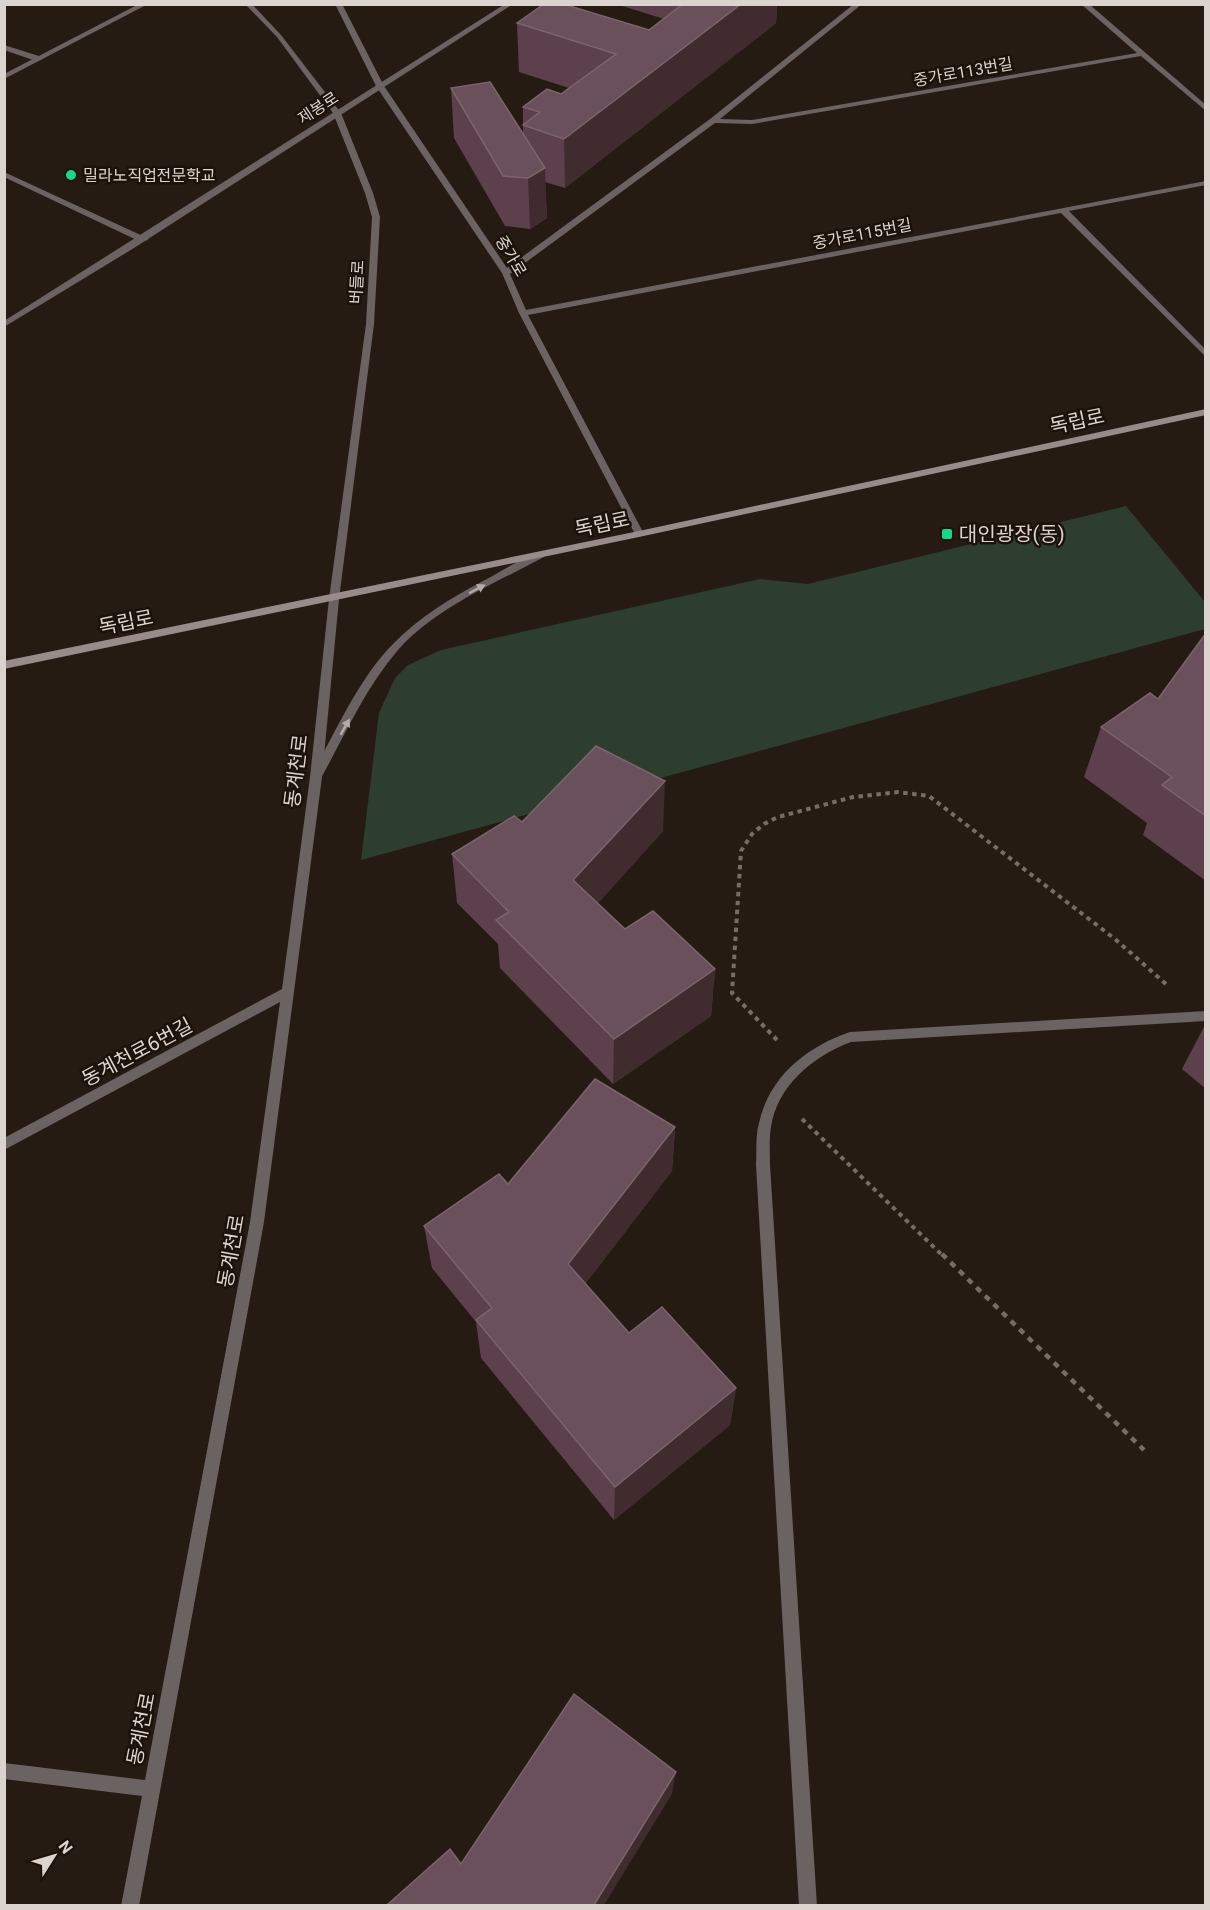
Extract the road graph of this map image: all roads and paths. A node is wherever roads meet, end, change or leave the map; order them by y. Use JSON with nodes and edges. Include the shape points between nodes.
{"nodes":[{"id":1,"x":145,"y":4,"type":"edge"},
{"id":2,"x":248,"y":4,"type":"edge"},
{"id":3,"x":338,"y":4,"type":"edge"},
{"id":4,"x":510,"y":4,"type":"edge"},
{"id":5,"x":859,"y":4,"type":"edge"},
{"id":6,"x":1084,"y":4,"type":"edge"},
{"id":7,"x":4,"y":47,"type":"edge"},
{"id":8,"x":1142,"y":54,"type":"junction"},
{"id":9,"x":39,"y":59,"type":"junction"},
{"id":10,"x":4,"y":77,"type":"edge"},
{"id":11,"x":380,"y":86,"type":"junction"},
{"id":12,"x":1206,"y":109,"type":"edge"},
{"id":13,"x":337,"y":113,"type":"junction"},
{"id":14,"x":713,"y":121,"type":"junction"},
{"id":15,"x":4,"y":174,"type":"edge"},
{"id":16,"x":1206,"y":183,"type":"edge"},
{"id":17,"x":1064,"y":211,"type":"junction"},
{"id":18,"x":144,"y":240,"type":"junction"},
{"id":19,"x":506,"y":273,"type":"junction"},
{"id":20,"x":523,"y":313,"type":"junction"},
{"id":21,"x":4,"y":325,"type":"edge"},
{"id":22,"x":1206,"y":355,"type":"edge"},
{"id":23,"x":1206,"y":412,"type":"edge"},
{"id":24,"x":639,"y":534,"type":"junction"},
{"id":25,"x":541,"y":555,"type":"junction"},
{"id":26,"x":334,"y":598,"type":"junction"},
{"id":27,"x":4,"y":665,"type":"edge"},
{"id":28,"x":316,"y":777,"type":"junction"},
{"id":29,"x":287,"y":992,"type":"junction"},
{"id":30,"x":1204,"y":1016,"type":"edge"},
{"id":31,"x":800,"y":1065,"type":"junction"},
{"id":32,"x":777,"y":1095,"type":"junction"},
{"id":33,"x":4,"y":1145,"type":"edge"},
{"id":34,"x":1144,"y":1450,"type":"dead end"},
{"id":35,"x":4,"y":1771,"type":"edge"},
{"id":36,"x":150,"y":1789,"type":"junction"},
{"id":37,"x":130,"y":1905,"type":"edge"},
{"id":38,"x":808,"y":1905,"type":"edge"}],
"edges":[{"from":1,"to":9,"type":"street"},
{"from":2,"to":13,"type":"street","name":"버들로","via":[[279,36]]},
{"from":3,"to":11,"type":"street","name":"중가로"},
{"from":4,"to":11,"type":"street","name":"제봉로"},
{"from":5,"to":14,"type":"street"},
{"from":6,"to":8,"type":"street"},
{"from":7,"to":9,"type":"street"},
{"from":8,"to":12,"type":"street"},
{"from":8,"to":14,"type":"street","name":"중가로113번길","via":[[752,122]]},
{"from":9,"to":10,"type":"street"},
{"from":11,"to":13,"type":"street","name":"제봉로"},
{"from":11,"to":19,"type":"street","name":"중가로"},
{"from":13,"to":18,"type":"street","name":"제봉로"},
{"from":13,"to":26,"type":"street","name":"버들로","via":[[376,217],[370,324]]},
{"from":14,"to":19,"type":"street"},
{"from":15,"to":18,"type":"street"},
{"from":16,"to":17,"type":"street","name":"중가로115번길"},
{"from":17,"to":20,"type":"street","name":"중가로115번길"},
{"from":17,"to":22,"type":"street"},
{"from":18,"to":21,"type":"street","name":"제봉로"},
{"from":19,"to":20,"type":"street","name":"중가로"},
{"from":20,"to":24,"type":"street","name":"중가로"},
{"from":23,"to":24,"type":"main road","name":"독립로"},
{"from":24,"to":25,"type":"main road","name":"독립로"},
{"from":25,"to":26,"type":"main road","name":"독립로"},
{"from":28,"to":25,"type":"street","one_way":true,"via":[[381,665],[403,641],[460,599]]},
{"from":26,"to":27,"type":"main road","name":"독립로"},
{"from":26,"to":28,"type":"street","name":"동계천로"},
{"from":28,"to":29,"type":"street","name":"동계천로"},
{"from":29,"to":33,"type":"street","name":"동계천로6번길"},
{"from":29,"to":36,"type":"street","name":"동계천로","via":[[257,1222]]},
{"from":30,"to":31,"type":"street","via":[[861,1035],[831,1043]]},
{"from":30,"to":31,"type":"path","via":[[1115,939],[929,796],[889,792],[855,796],[768,822],[748,837],[741,851],[732,993]]},
{"from":31,"to":32,"type":"street"},
{"from":32,"to":34,"type":"path"},
{"from":32,"to":38,"type":"street","via":[[764,1123],[763,1165]]},
{"from":35,"to":36,"type":"street"},
{"from":36,"to":37,"type":"street","name":"동계천로"}]}
